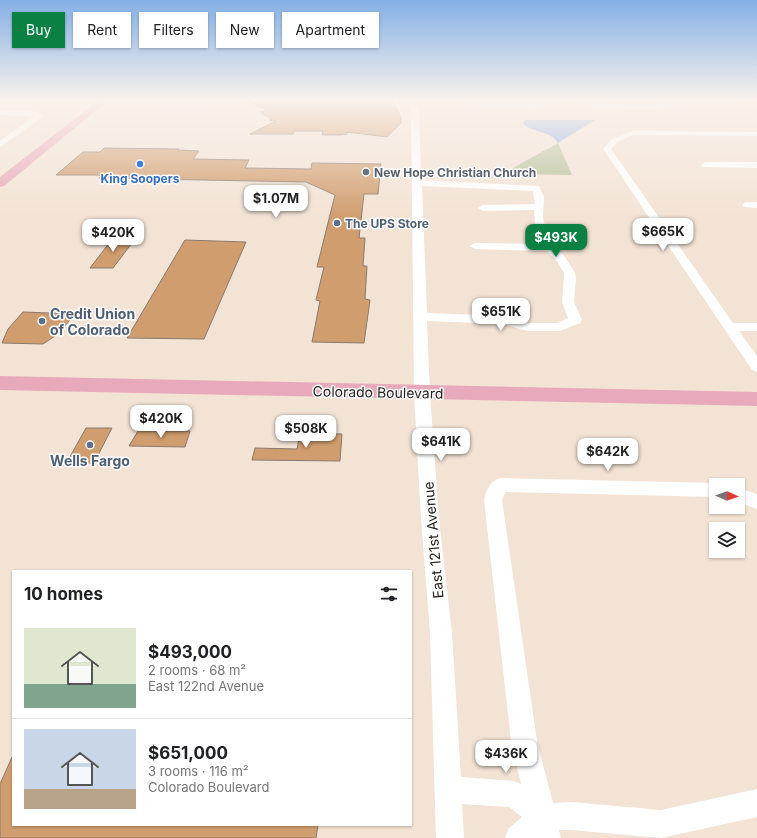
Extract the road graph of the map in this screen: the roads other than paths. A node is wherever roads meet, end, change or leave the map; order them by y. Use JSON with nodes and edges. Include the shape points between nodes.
{"nodes":[{"id":1,"x":9,"y":139,"type":"edge"},
{"id":2,"x":54,"y":139,"type":"edge"},
{"id":3,"x":415,"y":139,"type":"edge"},
{"id":4,"x":618,"y":139,"type":"edge"},
{"id":5,"x":0,"y":145,"type":"edge"},
{"id":6,"x":705,"y":165,"type":"dead end"},
{"id":7,"x":757,"y":165,"type":"edge"},
{"id":8,"x":0,"y":183,"type":"edge"},
{"id":9,"x":416,"y":183,"type":"junction"},
{"id":10,"x":540,"y":207,"type":"junction"},
{"id":11,"x":483,"y":208,"type":"dead end"},
{"id":12,"x":475,"y":246,"type":"dead end"},
{"id":13,"x":550,"y":248,"type":"junction"},
{"id":14,"x":420,"y":317,"type":"junction"},
{"id":15,"x":729,"y":327,"type":"junction"},
{"id":16,"x":757,"y":328,"type":"edge"},
{"id":17,"x":757,"y":367,"type":"edge"},
{"id":18,"x":0,"y":383,"type":"edge"},
{"id":19,"x":422,"y":392,"type":"junction"},
{"id":20,"x":757,"y":400,"type":"edge"},
{"id":21,"x":709,"y":490,"type":"edge"},
{"id":22,"x":745,"y":498,"type":"edge"},
{"id":23,"x":757,"y":502,"type":"edge"},
{"id":24,"x":448,"y":790,"type":"junction"},
{"id":25,"x":757,"y":803,"type":"edge"},
{"id":26,"x":545,"y":828,"type":"edge"},
{"id":27,"x":450,"y":838,"type":"edge"},
{"id":28,"x":519,"y":838,"type":"edge"}],
"edges":[{"from":1,"to":5,"type":"street"},
{"from":2,"to":8,"type":"main road"},
{"from":3,"to":9,"type":"street","name":"East 121st Avenue"},
{"from":4,"to":15,"type":"street","via":[[608,147],[608,151]]},
{"from":6,"to":7,"type":"street"},
{"from":9,"to":10,"type":"street","via":[[536,188],[539,192]]},
{"from":9,"to":14,"type":"street","name":"East 121st Avenue"},
{"from":10,"to":11,"type":"street"},
{"from":10,"to":13,"type":"street","via":[[538,220]]},
{"from":12,"to":13,"type":"street"},
{"from":13,"to":14,"type":"street","via":[[566,266],[571,281],[568,303],[574,320],[560,327],[527,327],[504,320]]},
{"from":14,"to":19,"type":"street","name":"East 121st Avenue"},
{"from":15,"to":16,"type":"street"},
{"from":15,"to":17,"type":"street"},
{"from":18,"to":19,"type":"main road","name":"Colorado Boulevard"},
{"from":19,"to":20,"type":"main road","name":"Colorado Boulevard"},
{"from":19,"to":24,"type":"street","name":"East 121st Avenue","via":[[430,519],[441,633]]},
{"from":21,"to":26,"type":"street","via":[[500,485],[495,492],[493,500],[524,741]]},
{"from":22,"to":23,"type":"street"},
{"from":24,"to":26,"type":"street","via":[[514,794]]},
{"from":24,"to":27,"type":"street","name":"East 121st Avenue"},
{"from":25,"to":26,"type":"street","via":[[661,824],[571,816]]},
{"from":26,"to":28,"type":"street"}]}
